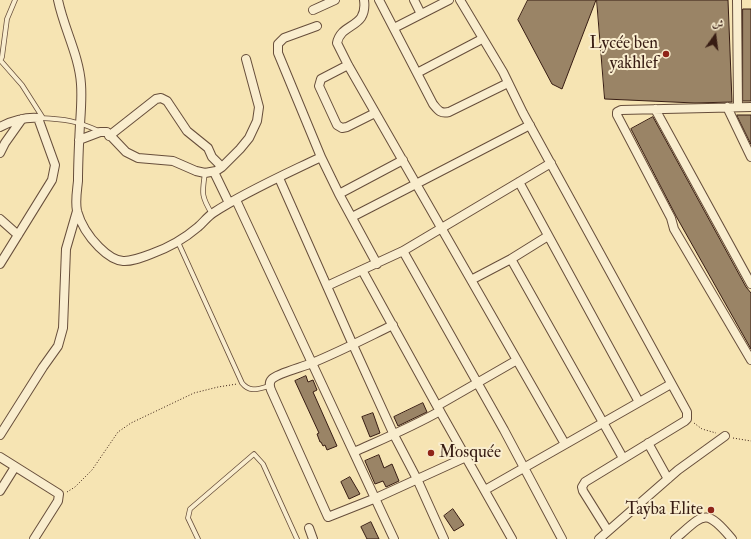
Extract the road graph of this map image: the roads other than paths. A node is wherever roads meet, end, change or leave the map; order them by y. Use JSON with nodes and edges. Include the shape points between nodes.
{"nodes":[{"id":1,"x":15,"y":0,"type":"edge"},
{"id":2,"x":58,"y":0,"type":"edge"},
{"id":3,"x":335,"y":0,"type":"edge"},
{"id":4,"x":364,"y":0,"type":"edge"},
{"id":5,"x":379,"y":0,"type":"edge"},
{"id":6,"x":414,"y":0,"type":"edge"},
{"id":7,"x":448,"y":0,"type":"edge"},
{"id":8,"x":460,"y":0,"type":"edge"},
{"id":9,"x":737,"y":0,"type":"edge"},
{"id":10,"x":313,"y":10,"type":"dead end"},
{"id":11,"x":421,"y":14,"type":"junction"},
{"id":12,"x":316,"y":26,"type":"dead end"},
{"id":13,"x":394,"y":28,"type":"junction"},
{"id":14,"x":482,"y":39,"type":"junction"},
{"id":15,"x":246,"y":58,"type":"dead end"},
{"id":16,"x":0,"y":61,"type":"edge"},
{"id":17,"x":348,"y":65,"type":"junction"},
{"id":18,"x":417,"y":73,"type":"junction"},
{"id":19,"x":508,"y":83,"type":"junction"},
{"id":20,"x":727,"y":107,"type":"junction"},
{"id":21,"x":738,"y":107,"type":"junction"},
{"id":22,"x":751,"y":107,"type":"edge"},
{"id":23,"x":655,"y":109,"type":"junction"},
{"id":24,"x":375,"y":113,"type":"junction"},
{"id":25,"x":40,"y":118,"type":"junction"},
{"id":26,"x":22,"y":119,"type":"junction"},
{"id":27,"x":80,"y":123,"type":"junction"},
{"id":28,"x":530,"y":125,"type":"junction"},
{"id":29,"x":0,"y":127,"type":"edge"},
{"id":30,"x":100,"y":132,"type":"junction"},
{"id":31,"x":109,"y":136,"type":"junction"},
{"id":32,"x":79,"y":140,"type":"junction"},
{"id":33,"x":0,"y":153,"type":"edge"},
{"id":34,"x":321,"y":157,"type":"junction"},
{"id":35,"x":751,"y":157,"type":"edge"},
{"id":36,"x":403,"y":160,"type":"junction"},
{"id":37,"x":551,"y":163,"type":"junction"},
{"id":38,"x":222,"y":167,"type":"junction"},
{"id":39,"x":205,"y":172,"type":"junction"},
{"id":40,"x":214,"y":172,"type":"junction"},
{"id":41,"x":279,"y":178,"type":"junction"},
{"id":42,"x":519,"y":182,"type":"junction"},
{"id":43,"x":416,"y":184,"type":"junction"},
{"id":44,"x":339,"y":194,"type":"junction"},
{"id":45,"x":232,"y":202,"type":"junction"},
{"id":46,"x":78,"y":211,"type":"junction"},
{"id":47,"x":212,"y":214,"type":"junction"},
{"id":48,"x":352,"y":217,"type":"junction"},
{"id":49,"x":0,"y":220,"type":"edge"},
{"id":50,"x":442,"y":229,"type":"junction"},
{"id":51,"x":18,"y":235,"type":"junction"},
{"id":52,"x":548,"y":236,"type":"junction"},
{"id":53,"x":178,"y":242,"type":"junction"},
{"id":54,"x":403,"y":251,"type":"junction"},
{"id":55,"x":511,"y":259,"type":"junction"},
{"id":56,"x":0,"y":264,"type":"edge"},
{"id":57,"x":377,"y":264,"type":"junction"},
{"id":58,"x":362,"y":270,"type":"junction"},
{"id":59,"x":471,"y":280,"type":"junction"},
{"id":60,"x":751,"y":284,"type":"edge"},
{"id":61,"x":327,"y":286,"type":"junction"},
{"id":62,"x":392,"y":325,"type":"junction"},
{"id":63,"x":353,"y":345,"type":"junction"},
{"id":64,"x":516,"y":360,"type":"junction"},
{"id":65,"x":751,"y":360,"type":"edge"},
{"id":66,"x":312,"y":363,"type":"junction"},
{"id":67,"x":477,"y":383,"type":"junction"},
{"id":68,"x":671,"y":384,"type":"junction"},
{"id":69,"x":269,"y":386,"type":"junction"},
{"id":70,"x":639,"y":402,"type":"junction"},
{"id":71,"x":438,"y":408,"type":"junction"},
{"id":72,"x":604,"y":423,"type":"junction"},
{"id":73,"x":0,"y":435,"type":"edge"},
{"id":74,"x":394,"y":435,"type":"junction"},
{"id":75,"x":725,"y":436,"type":"dead end"},
{"id":76,"x":648,"y":443,"type":"junction"},
{"id":77,"x":565,"y":444,"type":"junction"},
{"id":78,"x":354,"y":452,"type":"junction"},
{"id":79,"x":0,"y":457,"type":"edge"},
{"id":80,"x":466,"y":457,"type":"junction"},
{"id":81,"x":623,"y":458,"type":"junction"},
{"id":82,"x":15,"y":466,"type":"junction"},
{"id":83,"x":524,"y":468,"type":"junction"},
{"id":84,"x":417,"y":479,"type":"junction"},
{"id":85,"x":668,"y":479,"type":"junction"},
{"id":86,"x":485,"y":490,"type":"junction"},
{"id":87,"x":0,"y":491,"type":"edge"},
{"id":88,"x":376,"y":498,"type":"junction"},
{"id":89,"x":309,"y":528,"type":"dead end"},
{"id":90,"x":608,"y":531,"type":"junction"},
{"id":91,"x":34,"y":539,"type":"edge"},
{"id":92,"x":198,"y":539,"type":"edge"},
{"id":93,"x":297,"y":539,"type":"edge"},
{"id":94,"x":313,"y":539,"type":"edge"},
{"id":95,"x":394,"y":539,"type":"edge"},
{"id":96,"x":444,"y":539,"type":"edge"},
{"id":97,"x":512,"y":539,"type":"edge"},
{"id":98,"x":562,"y":539,"type":"edge"},
{"id":99,"x":599,"y":539,"type":"edge"},
{"id":100,"x":675,"y":539,"type":"edge"},
{"id":101,"x":732,"y":539,"type":"edge"}],
"edges":[{"from":1,"to":16,"type":"lane","via":[[7,19]]},
{"from":2,"to":27,"type":"street","via":[[80,71]]},
{"from":3,"to":10,"type":"street"},
{"from":4,"to":17,"type":"street","via":[[363,15],[338,38],[337,43]]},
{"from":5,"to":13,"type":"street"},
{"from":6,"to":11,"type":"street"},
{"from":7,"to":11,"type":"street"},
{"from":8,"to":14,"type":"street"},
{"from":9,"to":21,"type":"street"},
{"from":11,"to":13,"type":"street"},
{"from":12,"to":34,"type":"street","via":[[284,38],[278,44],[278,50]]},
{"from":13,"to":18,"type":"street"},
{"from":14,"to":18,"type":"street"},
{"from":14,"to":19,"type":"street"},
{"from":15,"to":38,"type":"street","via":[[259,107],[257,121],[249,138]]},
{"from":16,"to":25,"type":"lane","via":[[22,85]]},
{"from":17,"to":24,"type":"street"},
{"from":17,"to":24,"type":"street","via":[[322,79],[319,86],[337,125],[347,127]]},
{"from":18,"to":19,"type":"street","via":[[433,104],[443,113]]},
{"from":19,"to":28,"type":"street"},
{"from":20,"to":21,"type":"street"},
{"from":20,"to":23,"type":"street"},
{"from":20,"to":35,"type":"street"},
{"from":21,"to":22,"type":"street"},
{"from":23,"to":60,"type":"street"},
{"from":23,"to":65,"type":"street","via":[[621,110],[616,115],[671,218],[674,229]]},
{"from":24,"to":36,"type":"street"},
{"from":25,"to":26,"type":"street"},
{"from":25,"to":27,"type":"lane"},
{"from":25,"to":51,"type":"street","via":[[56,165],[55,171]]},
{"from":26,"to":29,"type":"street"},
{"from":26,"to":33,"type":"street"},
{"from":27,"to":30,"type":"lane"},
{"from":27,"to":32,"type":"street"},
{"from":28,"to":37,"type":"street"},
{"from":28,"to":43,"type":"street"},
{"from":30,"to":31,"type":"street","via":[[107,132]]},
{"from":30,"to":32,"type":"street"},
{"from":31,"to":38,"type":"street","via":[[156,99],[161,98],[167,101],[188,131],[208,148],[212,157]]},
{"from":31,"to":39,"type":"street","via":[[126,152],[138,158],[173,161]]},
{"from":32,"to":46,"type":"street","via":[[76,202]]},
{"from":34,"to":41,"type":"street"},
{"from":34,"to":44,"type":"street"},
{"from":36,"to":43,"type":"street"},
{"from":36,"to":44,"type":"street"},
{"from":37,"to":42,"type":"street"},
{"from":37,"to":68,"type":"street"},
{"from":38,"to":40,"type":"street"},
{"from":39,"to":40,"type":"street"},
{"from":39,"to":47,"type":"lane","via":[[202,189],[205,202]]},
{"from":40,"to":45,"type":"street"},
{"from":41,"to":45,"type":"street"},
{"from":41,"to":61,"type":"street"},
{"from":42,"to":50,"type":"street"},
{"from":42,"to":52,"type":"street"},
{"from":43,"to":48,"type":"street"},
{"from":43,"to":50,"type":"street"},
{"from":44,"to":48,"type":"street"},
{"from":45,"to":47,"type":"street"},
{"from":45,"to":66,"type":"street"},
{"from":46,"to":53,"type":"street","via":[[85,231],[92,240],[110,258],[118,261],[133,260]]},
{"from":46,"to":73,"type":"street","via":[[66,249],[63,328],[58,346]]},
{"from":47,"to":53,"type":"street"},
{"from":48,"to":57,"type":"street"},
{"from":49,"to":51,"type":"street"},
{"from":50,"to":54,"type":"street"},
{"from":50,"to":59,"type":"street"},
{"from":51,"to":56,"type":"street"},
{"from":52,"to":55,"type":"street"},
{"from":52,"to":70,"type":"street"},
{"from":53,"to":69,"type":"lane","via":[[242,383],[250,390]]},
{"from":54,"to":57,"type":"street"},
{"from":54,"to":67,"type":"street"},
{"from":55,"to":59,"type":"street"},
{"from":55,"to":72,"type":"street"},
{"from":57,"to":58,"type":"street"},
{"from":58,"to":61,"type":"street"},
{"from":58,"to":62,"type":"street"},
{"from":59,"to":64,"type":"street"},
{"from":61,"to":63,"type":"street"},
{"from":62,"to":63,"type":"street"},
{"from":62,"to":71,"type":"street"},
{"from":63,"to":66,"type":"street"},
{"from":63,"to":74,"type":"street"},
{"from":64,"to":67,"type":"street"},
{"from":64,"to":77,"type":"street"},
{"from":66,"to":69,"type":"street","via":[[272,379]]},
{"from":66,"to":78,"type":"street"},
{"from":67,"to":71,"type":"street"},
{"from":67,"to":83,"type":"street"},
{"from":68,"to":70,"type":"street"},
{"from":68,"to":76,"type":"street","via":[[685,409],[687,419]]},
{"from":69,"to":88,"type":"street","via":[[328,517]]},
{"from":70,"to":72,"type":"street"},
{"from":71,"to":74,"type":"street","via":[[421,422]]},
{"from":71,"to":80,"type":"street"},
{"from":72,"to":77,"type":"street"},
{"from":72,"to":81,"type":"street"},
{"from":74,"to":78,"type":"street"},
{"from":74,"to":84,"type":"street"},
{"from":75,"to":85,"type":"street"},
{"from":76,"to":81,"type":"street"},
{"from":76,"to":85,"type":"street"},
{"from":77,"to":83,"type":"street"},
{"from":78,"to":88,"type":"street"},
{"from":79,"to":82,"type":"street"},
{"from":80,"to":84,"type":"street"},
{"from":80,"to":86,"type":"street"},
{"from":81,"to":90,"type":"street","via":[[585,482],[582,487]]},
{"from":82,"to":87,"type":"street"},
{"from":82,"to":91,"type":"street","via":[[60,496]]},
{"from":83,"to":86,"type":"street"},
{"from":83,"to":98,"type":"street"},
{"from":84,"to":88,"type":"street"},
{"from":84,"to":96,"type":"street"},
{"from":85,"to":90,"type":"street"},
{"from":86,"to":97,"type":"street"},
{"from":88,"to":95,"type":"street"},
{"from":89,"to":94,"type":"street"},
{"from":90,"to":99,"type":"street"},
{"from":92,"to":93,"type":"lane","via":[[188,518],[190,509],[254,454],[263,464]]},
{"from":100,"to":101,"type":"street","via":[[697,520],[706,517],[713,518]]}]}
